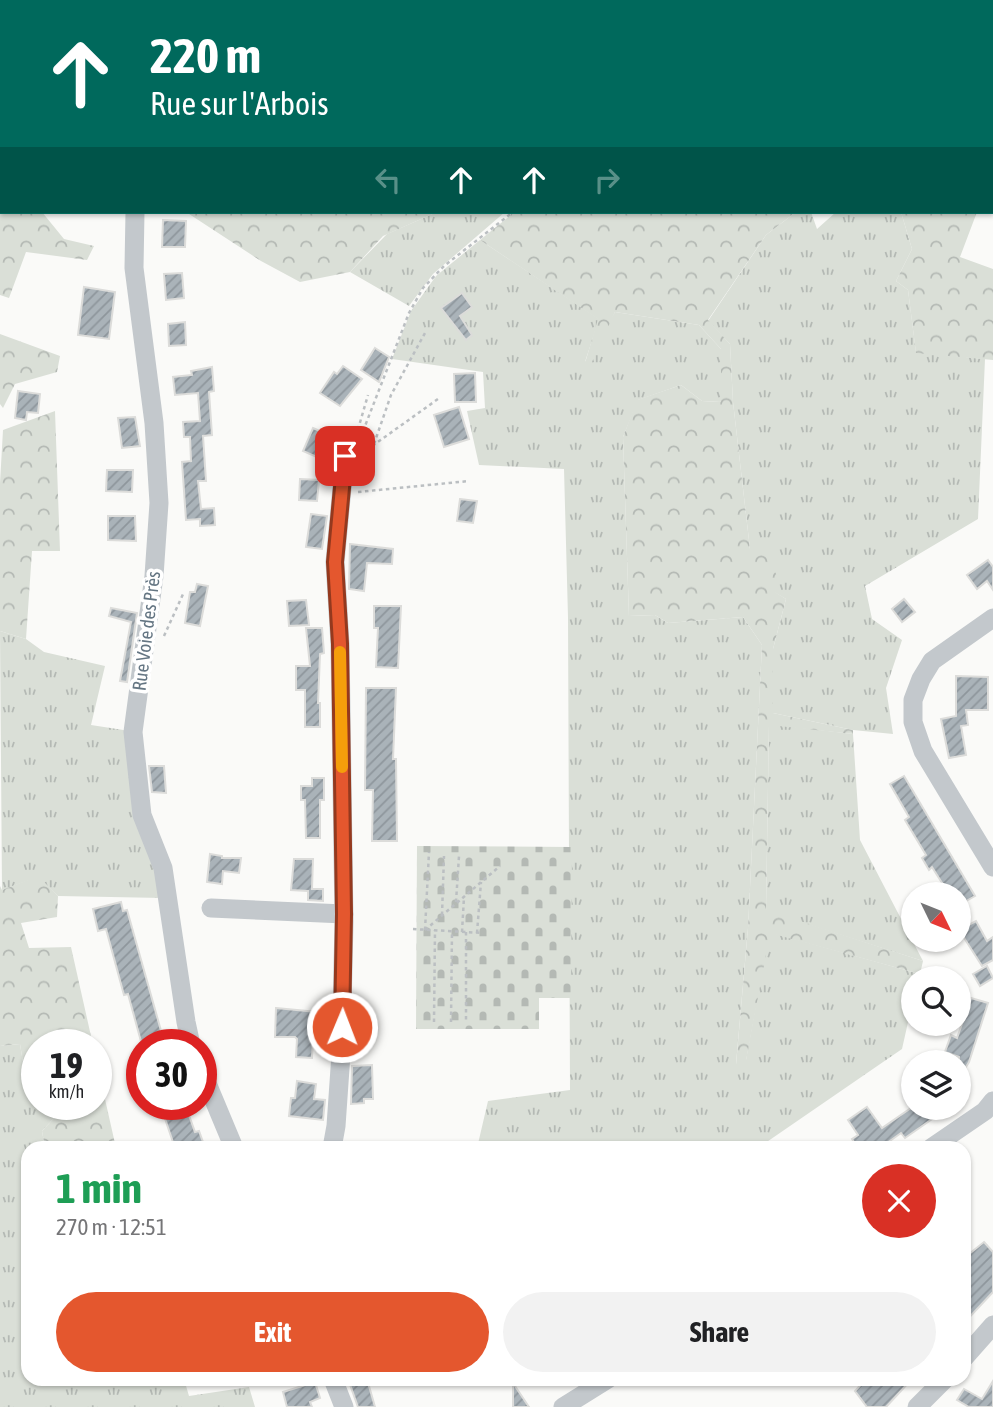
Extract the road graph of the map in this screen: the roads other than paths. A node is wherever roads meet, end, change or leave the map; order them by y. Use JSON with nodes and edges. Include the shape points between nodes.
{"nodes":[{"id":1,"x":135,"y":214,"type":"edge"},
{"id":2,"x":346,"y":458,"type":"road end"},
{"id":3,"x":993,"y":618,"type":"edge"},
{"id":4,"x":993,"y":867,"type":"edge"},
{"id":5,"x":211,"y":908,"type":"dead end"},
{"id":6,"x":344,"y":914,"type":"junction"},
{"id":7,"x":188,"y":1029,"type":"edge"},
{"id":8,"x":993,"y":1101,"type":"edge"},
{"id":9,"x":217,"y":1107,"type":"edge"},
{"id":10,"x":231,"y":1141,"type":"edge"},
{"id":11,"x":333,"y":1141,"type":"edge"},
{"id":12,"x":942,"y":1141,"type":"edge"},
{"id":13,"x":993,"y":1325,"type":"edge"},
{"id":14,"x":971,"y":1350,"type":"edge"},
{"id":15,"x":336,"y":1386,"type":"edge"},
{"id":16,"x":597,"y":1386,"type":"edge"},
{"id":17,"x":938,"y":1386,"type":"edge"},
{"id":18,"x":344,"y":1407,"type":"edge"},
{"id":19,"x":563,"y":1407,"type":"edge"},
{"id":20,"x":917,"y":1407,"type":"edge"}],
"edges":[{"from":1,"to":7,"type":"street","name":"Rue Voie des Près","via":[[134,268],[159,503],[133,732],[142,815],[163,868]]},
{"from":2,"to":6,"type":"street","via":[[335,562]]},
{"from":3,"to":4,"type":"street","via":[[932,661],[914,700],[913,722],[923,751]]},
{"from":5,"to":6,"type":"street"},
{"from":6,"to":11,"type":"street","via":[[341,1054]]},
{"from":8,"to":12,"type":"street"},
{"from":9,"to":10,"type":"street"},
{"from":13,"to":14,"type":"street"},
{"from":15,"to":18,"type":"street"},
{"from":16,"to":19,"type":"street"},
{"from":17,"to":20,"type":"street"}]}
